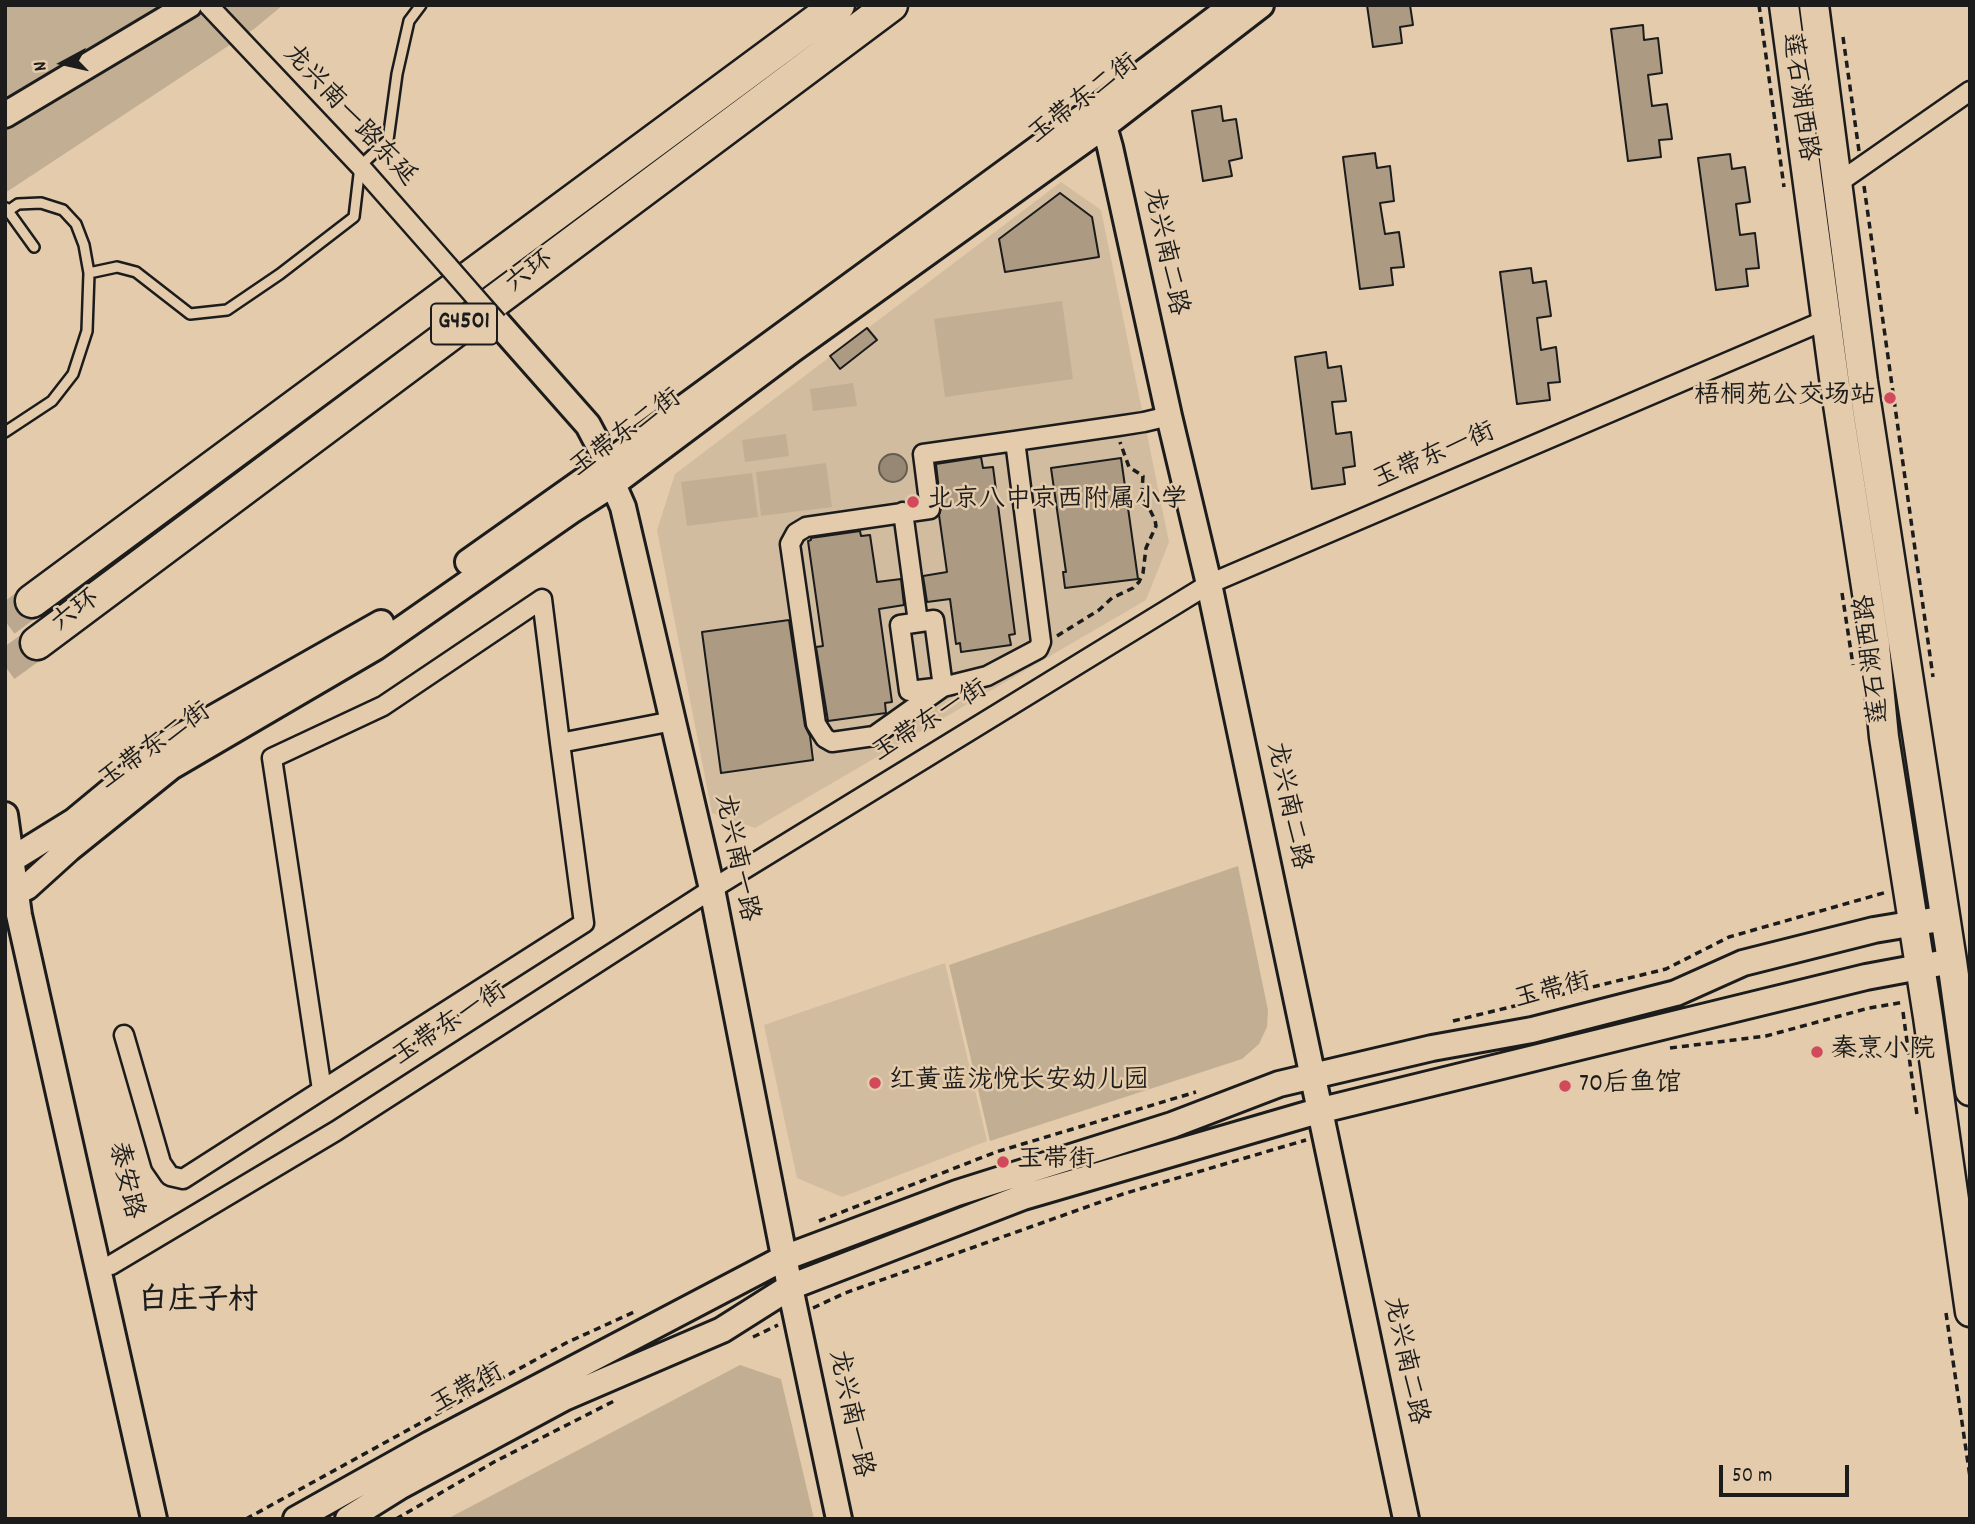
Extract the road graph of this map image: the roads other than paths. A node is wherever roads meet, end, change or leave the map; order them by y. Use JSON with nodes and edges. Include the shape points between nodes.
{"nodes":[{"id":1,"x":189,"y":5,"type":"edge"},
{"id":2,"x":208,"y":5,"type":"edge"},
{"id":3,"x":421,"y":5,"type":"edge"},
{"id":4,"x":838,"y":5,"type":"edge"},
{"id":5,"x":891,"y":5,"type":"edge"},
{"id":6,"x":1233,"y":5,"type":"edge"},
{"id":7,"x":1262,"y":5,"type":"edge"},
{"id":8,"x":1784,"y":5,"type":"edge"},
{"id":9,"x":1814,"y":5,"type":"edge"},
{"id":10,"x":1970,"y":91,"type":"edge"},
{"id":11,"x":5,"y":115,"type":"edge"},
{"id":12,"x":1100,"y":117,"type":"junction"},
{"id":13,"x":360,"y":166,"type":"junction"},
{"id":14,"x":1850,"y":175,"type":"junction"},
{"id":15,"x":7,"y":209,"type":"edge"},
{"id":16,"x":34,"y":247,"type":"dead end"},
{"id":17,"x":448,"y":266,"type":"joint"},
{"id":18,"x":89,"y":273,"type":"junction"},
{"id":19,"x":1828,"y":319,"type":"junction"},
{"id":20,"x":497,"y":322,"type":"joint"},
{"id":21,"x":1169,"y":416,"type":"junction"},
{"id":22,"x":5,"y":432,"type":"edge"},
{"id":23,"x":1015,"y":441,"type":"junction"},
{"id":24,"x":611,"y":473,"type":"junction"},
{"id":25,"x":903,"y":512,"type":"junction"},
{"id":26,"x":1209,"y":584,"type":"junction"},
{"id":27,"x":32,"y":601,"type":"tunnel mouth"},
{"id":28,"x":918,"y":622,"type":"junction"},
{"id":29,"x":37,"y":643,"type":"tunnel mouth"},
{"id":30,"x":943,"y":687,"type":"junction"},
{"id":31,"x":673,"y":721,"type":"junction"},
{"id":32,"x":560,"y":743,"type":"junction"},
{"id":33,"x":5,"y":815,"type":"edge"},
{"id":34,"x":11,"y":860,"type":"junction"},
{"id":35,"x":712,"y":889,"type":"junction"},
{"id":36,"x":21,"y":890,"type":"junction"},
{"id":37,"x":1945,"y":918,"type":"junction"},
{"id":38,"x":1913,"y":923,"type":"junction"},
{"id":39,"x":1952,"y":961,"type":"junction"},
{"id":40,"x":1919,"y":967,"type":"junction"},
{"id":41,"x":124,"y":1035,"type":"dead end"},
{"id":42,"x":1311,"y":1076,"type":"junction"},
{"id":43,"x":322,"y":1090,"type":"junction"},
{"id":44,"x":1970,"y":1091,"type":"edge"},
{"id":45,"x":1321,"y":1123,"type":"junction"},
{"id":46,"x":784,"y":1258,"type":"junction"},
{"id":47,"x":111,"y":1265,"type":"junction"},
{"id":48,"x":790,"y":1287,"type":"junction"},
{"id":49,"x":1970,"y":1312,"type":"edge"},
{"id":50,"x":154,"y":1519,"type":"edge"},
{"id":51,"x":170,"y":1519,"type":"edge"},
{"id":52,"x":296,"y":1519,"type":"edge"},
{"id":53,"x":348,"y":1519,"type":"edge"},
{"id":54,"x":839,"y":1519,"type":"edge"},
{"id":55,"x":1406,"y":1519,"type":"edge"}],
"edges":[{"from":1,"to":11,"type":"street"},
{"from":2,"to":13,"type":"street","name":"龙兴南一路东延"},
{"from":3,"to":13,"type":"lane","via":[[409,21],[388,140]]},
{"from":4,"to":27,"type":"highway","name":"六环","number":"G4501"},
{"from":5,"to":29,"type":"highway","name":"六环","number":"G4501"},
{"from":6,"to":12,"type":"street","name":"玉带东二街"},
{"from":7,"to":12,"type":"street","name":"玉带东二街"},
{"from":8,"to":19,"type":"main road","name":"莲石湖西路"},
{"from":9,"to":14,"type":"main road","name":"莲石湖西路"},
{"from":10,"to":14,"type":"street"},
{"from":12,"to":21,"type":"street","name":"龙兴南二路"},
{"from":12,"to":24,"type":"street","name":"玉带东二街","via":[[792,350]]},
{"from":13,"to":17,"type":"street","name":"龙兴南一路东延"},
{"from":13,"to":18,"type":"lane","via":[[354,217],[227,310],[190,314],[136,272],[117,267]]},
{"from":14,"to":37,"type":"main road","name":"莲石湖西路","via":[[1863,382]]},
{"from":15,"to":16,"type":"lane"},
{"from":15,"to":18,"type":"lane","via":[[41,203],[63,210],[76,224]]},
{"from":17,"to":20,"type":"street","name":"龙兴南一路","bridge":true},
{"from":18,"to":22,"type":"lane","via":[[87,331],[73,374],[52,401]]},
{"from":19,"to":26,"type":"street","name":"玉带东一街"},
{"from":19,"to":38,"type":"main road","name":"莲石湖西路"},
{"from":20,"to":24,"type":"street","name":"龙兴南一路","via":[[588,425]]},
{"from":21,"to":23,"type":"street"},
{"from":21,"to":26,"type":"street","name":"龙兴南二路"},
{"from":23,"to":25,"type":"street","via":[[923,454],[930,509]]},
{"from":23,"to":30,"type":"street","via":[[1041,642],[1038,649],[987,676]]},
{"from":24,"to":31,"type":"street","name":"龙兴南一路"},
{"from":24,"to":34,"type":"street","name":"玉带东二街","via":[[366,633],[167,744],[74,821]]},
{"from":24,"to":36,"type":"street","name":"玉带东二街","via":[[571,511],[376,647],[171,767]]},
{"from":25,"to":28,"type":"street"},
{"from":25,"to":30,"type":"street","via":[[806,527],[790,544],[784,563],[816,724],[832,742],[874,736]]},
{"from":26,"to":35,"type":"street","name":"玉带东一街"},
{"from":26,"to":42,"type":"street","name":"龙兴南二路"},
{"from":28,"to":30,"type":"street","via":[[934,620]]},
{"from":28,"to":30,"type":"street","via":[[901,625],[909,691]]},
{"from":31,"to":32,"type":"street"},
{"from":31,"to":35,"type":"street","name":"龙兴南一路"},
{"from":32,"to":43,"type":"street","via":[[584,923]]},
{"from":32,"to":43,"type":"street","via":[[542,600],[383,706],[272,758]]},
{"from":33,"to":34,"type":"street","name":"泰安路"},
{"from":34,"to":36,"type":"street","name":"泰安路"},
{"from":35,"to":46,"type":"street","name":"龙兴南一路"},
{"from":35,"to":47,"type":"street","name":"玉带东一街","via":[[336,1131]]},
{"from":36,"to":47,"type":"street","name":"泰安路"},
{"from":36,"to":50,"type":"street","name":"泰安路"},
{"from":37,"to":38,"type":"street","name":"玉带街"},
{"from":37,"to":39,"type":"main road","name":"莲石湖西路"},
{"from":38,"to":40,"type":"main road","name":"莲石湖西路"},
{"from":38,"to":42,"type":"street","name":"玉带街","via":[[1743,962],[1676,993],[1541,1028]]},
{"from":39,"to":40,"type":"street","name":"玉带街"},
{"from":39,"to":44,"type":"main road","name":"莲石湖西路"},
{"from":40,"to":45,"type":"street","name":"玉带街","via":[[1866,976]]},
{"from":40,"to":49,"type":"main road","name":"莲石湖西路"},
{"from":41,"to":43,"type":"street","via":[[162,1163],[170,1176],[183,1179]]},
{"from":42,"to":45,"type":"street","name":"龙兴南二路"},
{"from":42,"to":46,"type":"street","name":"玉带街","via":[[957,1193]]},
{"from":45,"to":48,"type":"street","name":"玉带街","via":[[1023,1197]]},
{"from":45,"to":55,"type":"street","name":"龙兴南二路"},
{"from":46,"to":48,"type":"street","name":"龙兴南一路"},
{"from":46,"to":52,"type":"street","name":"玉带街"},
{"from":47,"to":51,"type":"street","name":"泰安路"},
{"from":48,"to":53,"type":"street","name":"玉带街","via":[[722,1330],[564,1398]]},
{"from":48,"to":54,"type":"street","name":"龙兴南一路"}]}
